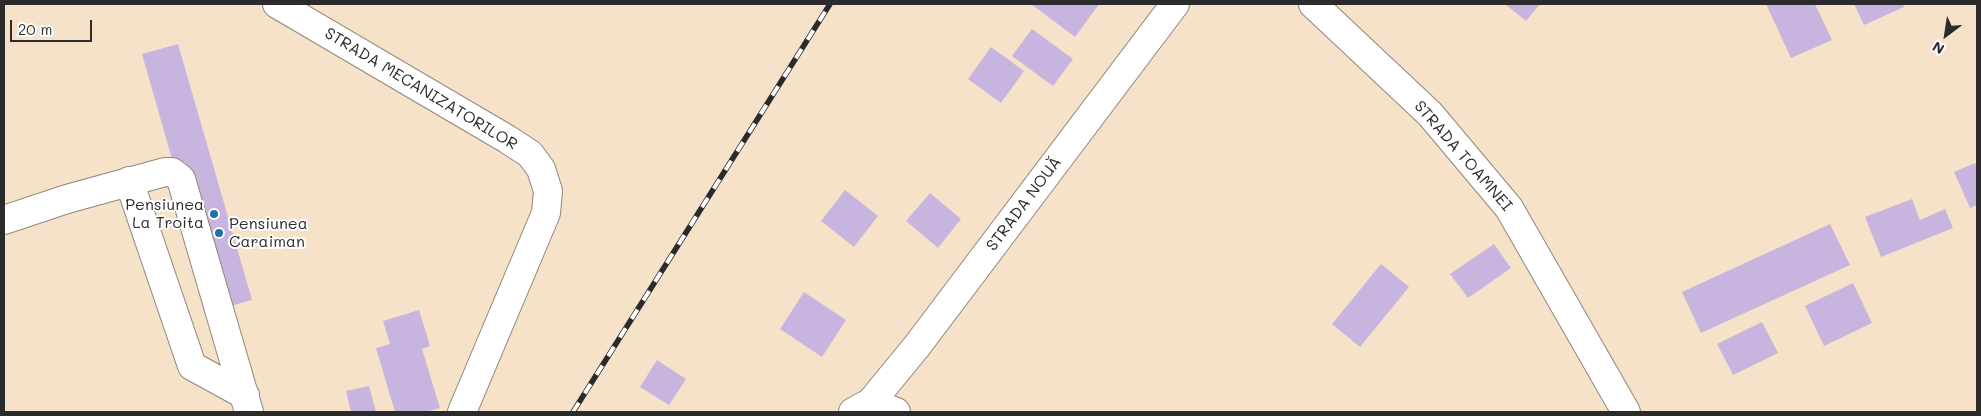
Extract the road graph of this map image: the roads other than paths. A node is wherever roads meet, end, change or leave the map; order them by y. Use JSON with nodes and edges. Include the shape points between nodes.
{"nodes":[{"id":1,"x":277,"y":4,"type":"edge"},
{"id":2,"x":1175,"y":4,"type":"edge"},
{"id":3,"x":1314,"y":4,"type":"edge"},
{"id":4,"x":129,"y":181,"type":"junction"},
{"id":5,"x":4,"y":220,"type":"edge"},
{"id":6,"x":247,"y":404,"type":"edge"},
{"id":7,"x":873,"y":409,"type":"edge"},
{"id":8,"x":462,"y":412,"type":"edge"},
{"id":9,"x":1626,"y":412,"type":"edge"}],
"edges":[{"from":1,"to":8,"type":"street","name":"STRADA MECANIZATORILOR","via":[[507,138],[530,154],[542,169],[548,191],[546,213]]},
{"from":2,"to":7,"type":"street","name":"STRADA NOUĂ"},
{"from":3,"to":9,"type":"street","name":"STRADA TOAMNEI","via":[[1430,114],[1509,208]]},
{"from":4,"to":5,"type":"street"},
{"from":4,"to":6,"type":"street","via":[[192,366]]},
{"from":4,"to":6,"type":"street","via":[[165,172],[172,172],[181,179]]}]}
